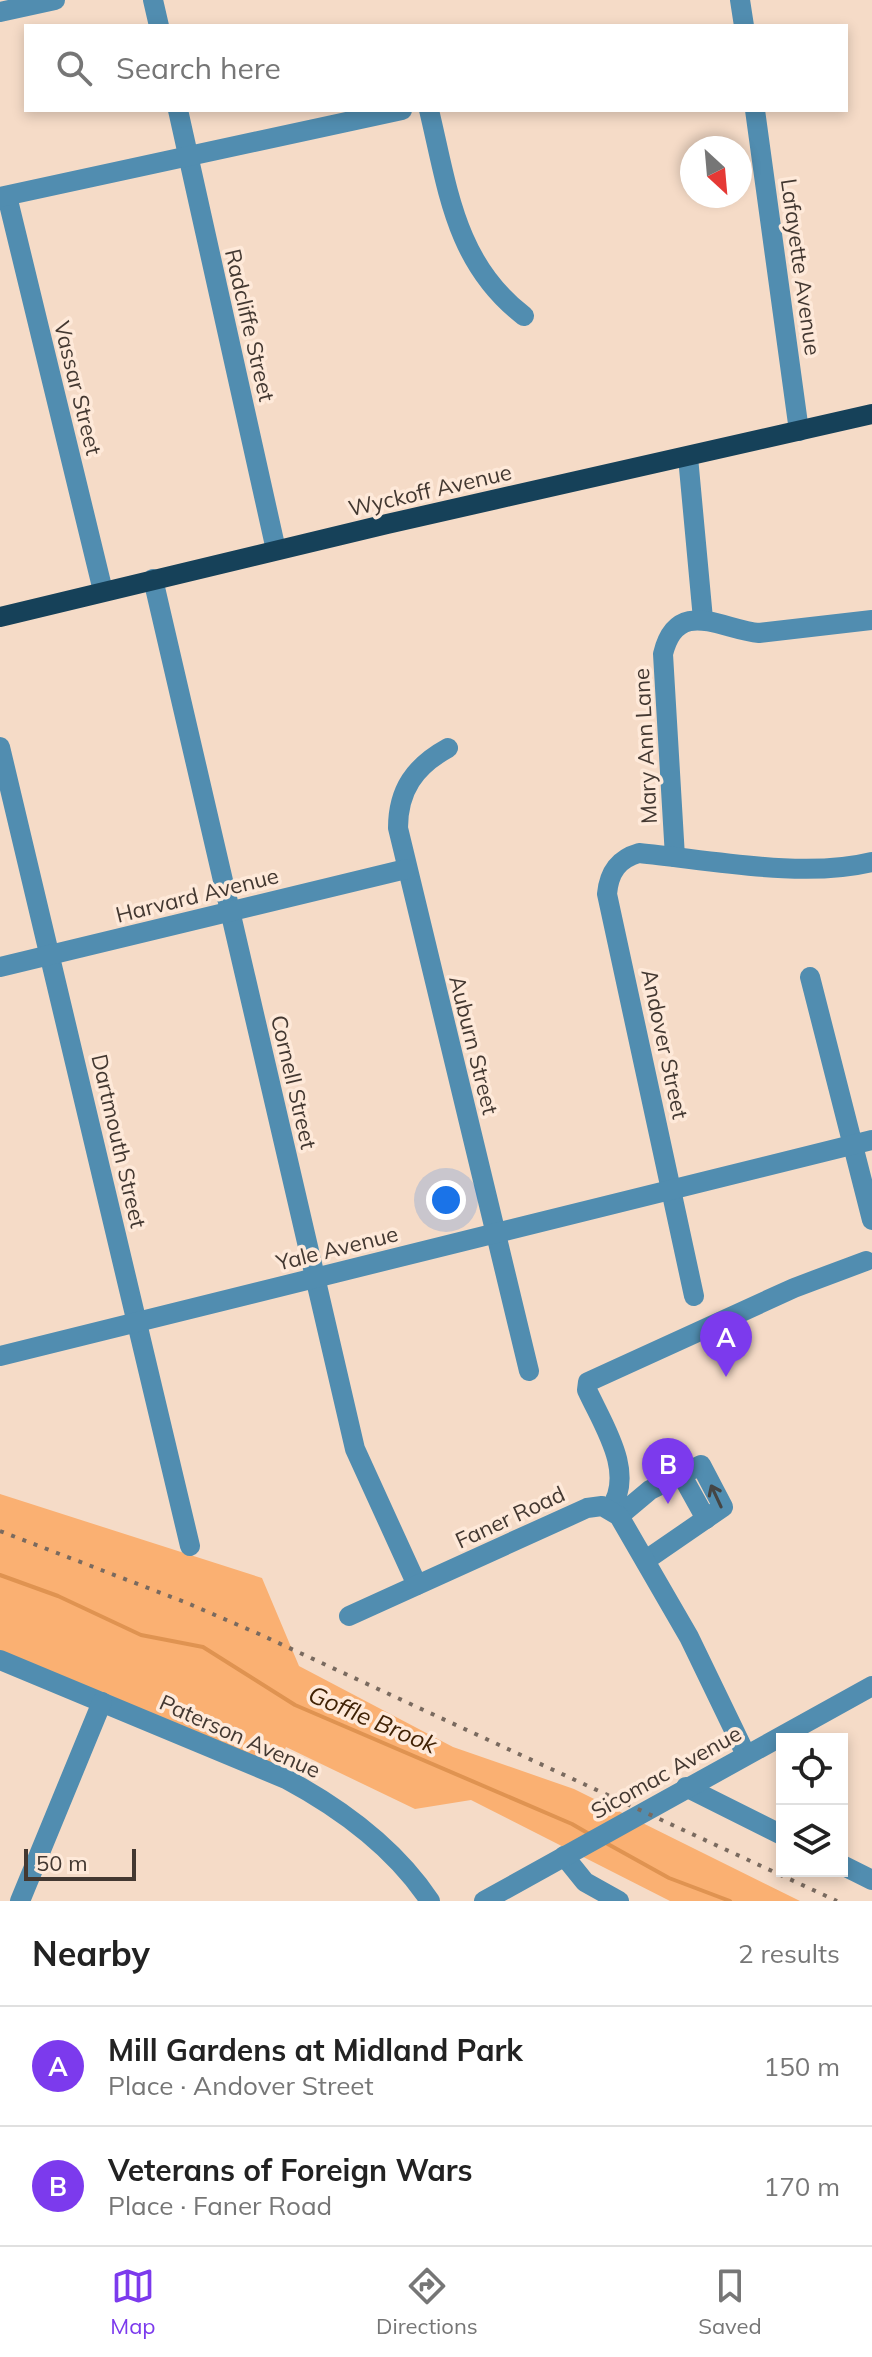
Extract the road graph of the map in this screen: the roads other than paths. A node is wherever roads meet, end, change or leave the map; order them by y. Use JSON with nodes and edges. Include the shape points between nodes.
{"nodes":[{"id":1,"x":55,"y":0,"type":"edge"},
{"id":2,"x":153,"y":0,"type":"edge"},
{"id":3,"x":740,"y":0,"type":"edge"},
{"id":4,"x":0,"y":12,"type":"edge"},
{"id":5,"x":159,"y":24,"type":"edge"},
{"id":6,"x":744,"y":24,"type":"edge"},
{"id":7,"x":178,"y":112,"type":"edge"},
{"id":8,"x":393,"y":112,"type":"edge"},
{"id":9,"x":429,"y":112,"type":"edge"},
{"id":10,"x":755,"y":112,"type":"edge"},
{"id":11,"x":188,"y":157,"type":"junction"},
{"id":12,"x":4,"y":197,"type":"edge"},
{"id":13,"x":524,"y":316,"type":"dead end"},
{"id":14,"x":872,"y":414,"type":"edge"},
{"id":15,"x":799,"y":431,"type":"junction"},
{"id":16,"x":688,"y":457,"type":"junction"},
{"id":17,"x":276,"y":550,"type":"junction"},
{"id":18,"x":153,"y":579,"type":"junction"},
{"id":19,"x":103,"y":591,"type":"junction"},
{"id":20,"x":0,"y":617,"type":"edge"},
{"id":21,"x":703,"y":619,"type":"junction"},
{"id":22,"x":872,"y":620,"type":"edge"},
{"id":23,"x":0,"y":747,"type":"edge"},
{"id":24,"x":448,"y":748,"type":"dead end"},
{"id":25,"x":675,"y":857,"type":"junction"},
{"id":26,"x":872,"y":862,"type":"edge"},
{"id":27,"x":406,"y":869,"type":"junction"},
{"id":28,"x":230,"y":911,"type":"junction"},
{"id":29,"x":50,"y":955,"type":"junction"},
{"id":30,"x":0,"y":967,"type":"edge"},
{"id":31,"x":810,"y":977,"type":"dead end"},
{"id":32,"x":862,"y":1142,"type":"edge"},
{"id":33,"x":672,"y":1189,"type":"junction"},
{"id":34,"x":872,"y":1220,"type":"edge"},
{"id":35,"x":495,"y":1233,"type":"junction"},
{"id":36,"x":866,"y":1261,"type":"dead end"},
{"id":37,"x":315,"y":1278,"type":"junction"},
{"id":38,"x":694,"y":1296,"type":"dead end"},
{"id":39,"x":137,"y":1322,"type":"junction"},
{"id":40,"x":0,"y":1356,"type":"edge"},
{"id":41,"x":529,"y":1371,"type":"dead end"},
{"id":42,"x":615,"y":1513,"type":"junction"},
{"id":43,"x":190,"y":1546,"type":"dead end"},
{"id":44,"x":646,"y":1560,"type":"junction"},
{"id":45,"x":417,"y":1585,"type":"junction"},
{"id":46,"x":349,"y":1616,"type":"dead end"},
{"id":47,"x":0,"y":1660,"type":"edge"},
{"id":48,"x":872,"y":1686,"type":"edge"},
{"id":49,"x":102,"y":1702,"type":"junction"},
{"id":50,"x":746,"y":1755,"type":"junction"},
{"id":51,"x":686,"y":1787,"type":"junction"},
{"id":52,"x":776,"y":1832,"type":"edge"},
{"id":53,"x":564,"y":1856,"type":"junction"},
{"id":54,"x":848,"y":1868,"type":"edge"},
{"id":55,"x":872,"y":1880,"type":"edge"},
{"id":56,"x":20,"y":1901,"type":"edge"},
{"id":57,"x":430,"y":1901,"type":"edge"},
{"id":58,"x":484,"y":1901,"type":"edge"},
{"id":59,"x":619,"y":1901,"type":"edge"}],
"edges":[{"from":1,"to":4,"type":"street"},
{"from":2,"to":5,"type":"street"},
{"from":3,"to":6,"type":"street"},
{"from":7,"to":11,"type":"street","name":"Radcliffe Street"},
{"from":8,"to":11,"type":"street"},
{"from":9,"to":13,"type":"street","via":[[465,244],[492,287]]},
{"from":10,"to":15,"type":"street","name":"Lafayette Avenue"},
{"from":11,"to":12,"type":"street"},
{"from":11,"to":17,"type":"street","name":"Radcliffe Street"},
{"from":12,"to":19,"type":"street","name":"Vassar Street"},
{"from":14,"to":15,"type":"main road","name":"Wyckoff Avenue"},
{"from":15,"to":16,"type":"main road","name":"Wyckoff Avenue"},
{"from":16,"to":17,"type":"main road","name":"Wyckoff Avenue"},
{"from":16,"to":21,"type":"street"},
{"from":17,"to":18,"type":"main road","name":"Wyckoff Avenue"},
{"from":18,"to":19,"type":"main road","name":"Wyckoff Avenue"},
{"from":18,"to":28,"type":"street","name":"Cornell Street"},
{"from":19,"to":20,"type":"main road","name":"Wyckoff Avenue"},
{"from":21,"to":22,"type":"street","via":[[759,633]]},
{"from":21,"to":25,"type":"street","name":"Mary Ann Lane","via":[[681,625],[663,654]]},
{"from":23,"to":29,"type":"street","name":"Dartmouth Street"},
{"from":24,"to":27,"type":"street","name":"Auburn Street","via":[[418,769],[402,795],[398,828]]},
{"from":25,"to":26,"type":"street","via":[[829,870]]},
{"from":25,"to":33,"type":"street","name":"Andover Street","via":[[629,855],[612,871],[607,894]]},
{"from":27,"to":28,"type":"street","name":"Harvard Avenue"},
{"from":27,"to":35,"type":"street","name":"Auburn Street"},
{"from":28,"to":29,"type":"street","name":"Harvard Avenue"},
{"from":28,"to":37,"type":"street","name":"Cornell Street"},
{"from":29,"to":30,"type":"street","name":"Harvard Avenue"},
{"from":29,"to":39,"type":"street","name":"Dartmouth Street"},
{"from":31,"to":32,"type":"street"},
{"from":32,"to":33,"type":"street","name":"Yale Avenue"},
{"from":32,"to":34,"type":"street"},
{"from":33,"to":35,"type":"street","name":"Yale Avenue"},
{"from":33,"to":38,"type":"street","name":"Andover Street"},
{"from":35,"to":37,"type":"street","name":"Yale Avenue"},
{"from":35,"to":41,"type":"street","name":"Auburn Street"},
{"from":36,"to":42,"type":"street","via":[[588,1382],[620,1467]]},
{"from":37,"to":39,"type":"street","name":"Yale Avenue"},
{"from":37,"to":45,"type":"street","name":"Cornell Street","via":[[355,1449]]},
{"from":39,"to":40,"type":"street","name":"Yale Avenue"},
{"from":39,"to":43,"type":"street","name":"Dartmouth Street"},
{"from":42,"to":44,"type":"street"},
{"from":44,"to":42,"type":"street","one_way":true,"via":[[723,1507],[701,1465]]},
{"from":42,"to":45,"type":"street","name":"Faner Road","via":[[602,1506],[587,1508]]},
{"from":44,"to":50,"type":"street"},
{"from":45,"to":46,"type":"street","name":"Faner Road"},
{"from":47,"to":49,"type":"street","name":"Paterson Avenue"},
{"from":48,"to":50,"type":"street","name":"Sicomac Avenue"},
{"from":49,"to":56,"type":"street"},
{"from":49,"to":57,"type":"street","name":"Paterson Avenue","via":[[321,1797],[378,1841]]},
{"from":50,"to":51,"type":"street","name":"Sicomac Avenue"},
{"from":51,"to":52,"type":"street"},
{"from":51,"to":53,"type":"street","name":"Sicomac Avenue"},
{"from":53,"to":58,"type":"street","name":"Sicomac Avenue"},
{"from":53,"to":59,"type":"street","via":[[585,1882]]},
{"from":54,"to":55,"type":"street"}]}
